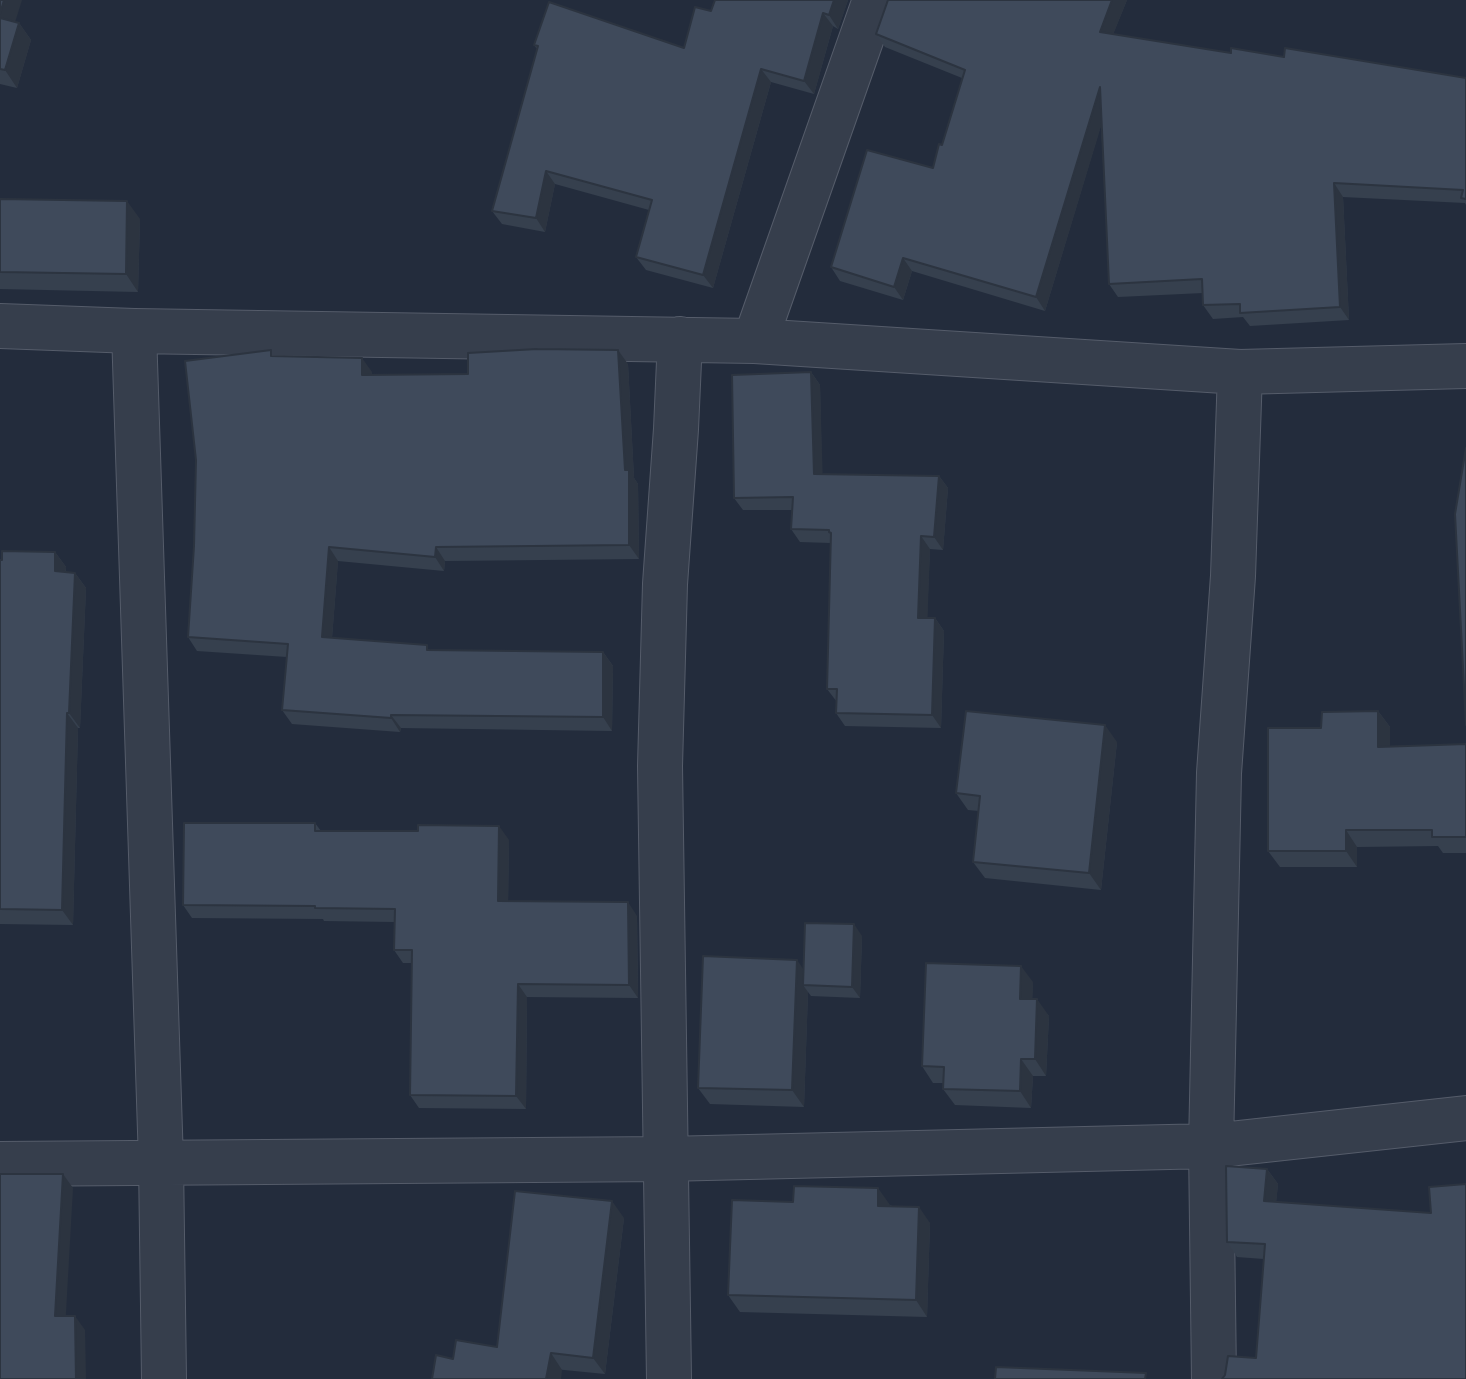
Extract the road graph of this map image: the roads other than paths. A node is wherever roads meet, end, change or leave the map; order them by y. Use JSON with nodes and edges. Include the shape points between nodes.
{"nodes":[{"id":1,"x":875,"y":0,"type":"edge"},
{"id":2,"x":0,"y":326,"type":"edge"},
{"id":3,"x":134,"y":331,"type":"junction"},
{"id":4,"x":680,"y":339,"type":"junction"},
{"id":5,"x":755,"y":341,"type":"junction"},
{"id":6,"x":1466,"y":366,"type":"edge"},
{"id":7,"x":1240,"y":372,"type":"junction"},
{"id":8,"x":1466,"y":1118,"type":"edge"},
{"id":9,"x":1211,"y":1146,"type":"junction"},
{"id":10,"x":665,"y":1159,"type":"junction"},
{"id":11,"x":161,"y":1162,"type":"junction"},
{"id":12,"x":0,"y":1164,"type":"edge"},
{"id":13,"x":164,"y":1379,"type":"edge"},
{"id":14,"x":669,"y":1379,"type":"edge"},
{"id":15,"x":1214,"y":1379,"type":"edge"}],
"edges":[{"from":1,"to":5,"type":"street"},
{"from":2,"to":3,"type":"street"},
{"from":3,"to":4,"type":"street"},
{"from":3,"to":11,"type":"street"},
{"from":4,"to":5,"type":"street"},
{"from":4,"to":10,"type":"street","via":[[660,766]]},
{"from":5,"to":7,"type":"street"},
{"from":6,"to":7,"type":"street"},
{"from":7,"to":9,"type":"street","via":[[1219,773]]},
{"from":8,"to":9,"type":"street"},
{"from":9,"to":10,"type":"street"},
{"from":9,"to":15,"type":"street"},
{"from":10,"to":11,"type":"street"},
{"from":10,"to":14,"type":"street"},
{"from":11,"to":12,"type":"street"},
{"from":11,"to":13,"type":"street"}]}
